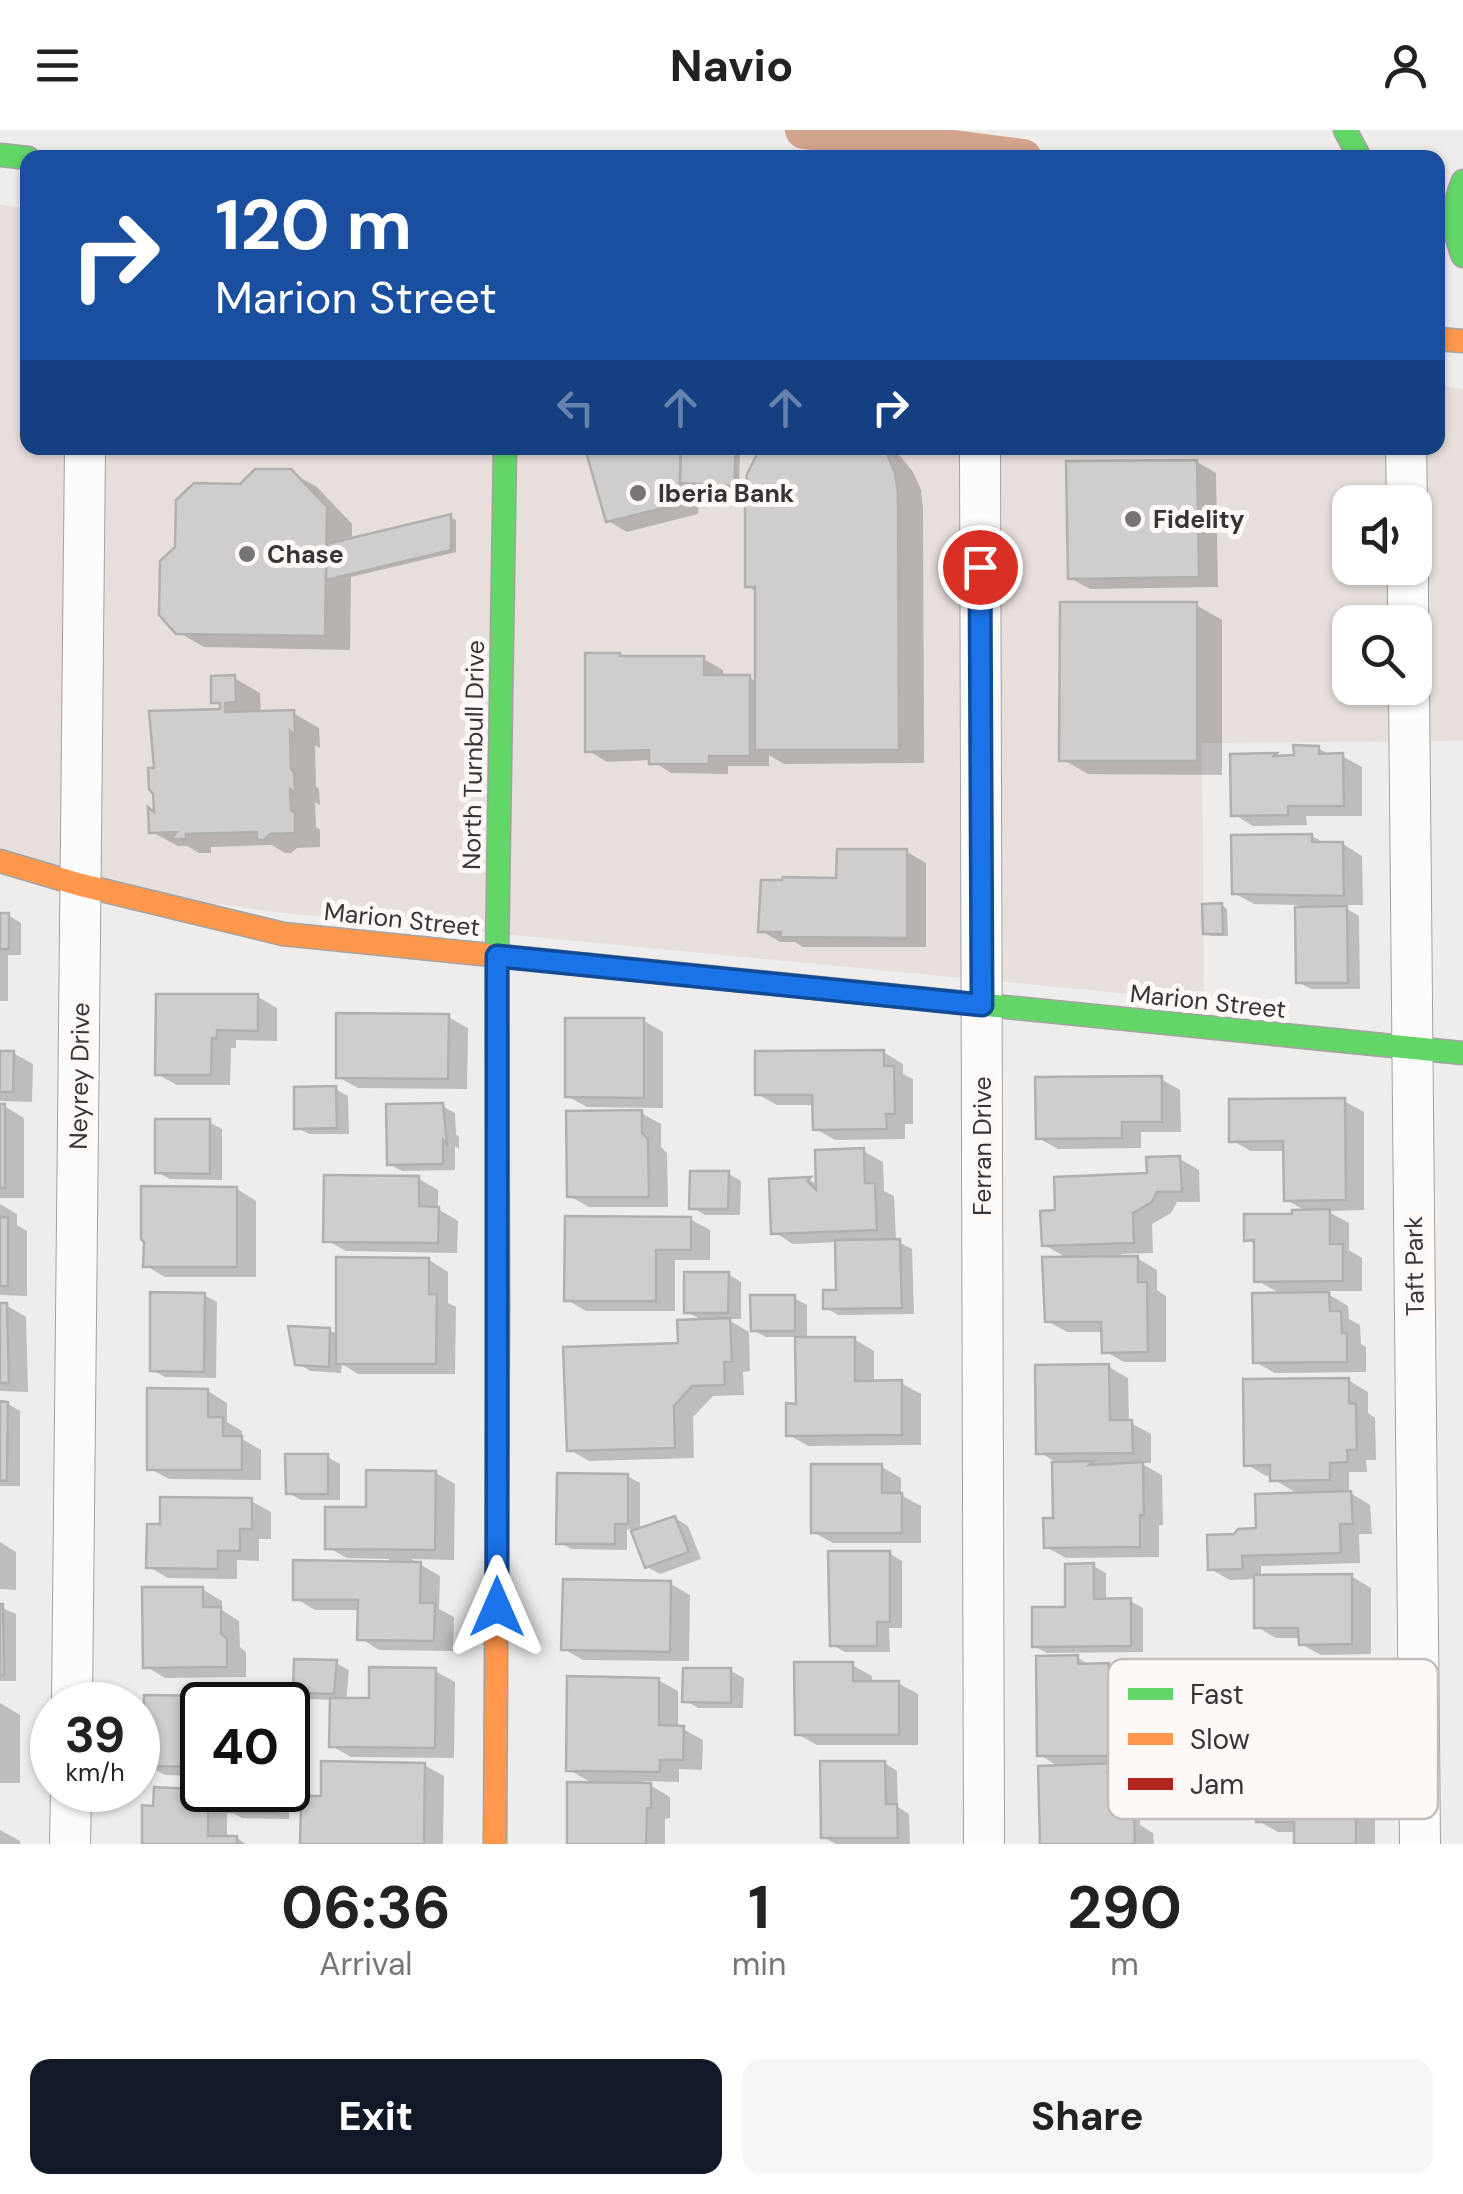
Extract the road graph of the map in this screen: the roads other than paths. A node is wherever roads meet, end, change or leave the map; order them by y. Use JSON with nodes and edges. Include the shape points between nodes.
{"nodes":[{"id":1,"x":1463,"y":182,"type":"edge"},
{"id":2,"x":1463,"y":256,"type":"edge"},
{"id":3,"x":85,"y":455,"type":"edge"},
{"id":4,"x":505,"y":455,"type":"edge"},
{"id":5,"x":980,"y":455,"type":"edge"},
{"id":6,"x":1406,"y":455,"type":"edge"},
{"id":7,"x":1407,"y":485,"type":"edge"},
{"id":8,"x":1409,"y":705,"type":"edge"},
{"id":9,"x":0,"y":861,"type":"edge"},
{"id":10,"x":81,"y":885,"type":"junction"},
{"id":11,"x":497,"y":956,"type":"junction"},
{"id":12,"x":982,"y":1005,"type":"junction"},
{"id":13,"x":1412,"y":1049,"type":"junction"},
{"id":14,"x":1463,"y":1053,"type":"edge"},
{"id":15,"x":1418,"y":1659,"type":"edge"},
{"id":16,"x":72,"y":1682,"type":"edge"},
{"id":17,"x":71,"y":1812,"type":"edge"},
{"id":18,"x":1420,"y":1819,"type":"edge"},
{"id":19,"x":70,"y":1844,"type":"edge"},
{"id":20,"x":495,"y":1844,"type":"edge"},
{"id":21,"x":984,"y":1844,"type":"edge"},
{"id":22,"x":1420,"y":1844,"type":"edge"}],
"edges":[{"from":1,"to":2,"type":"street","via":[[1454,199]]},
{"from":3,"to":10,"type":"street","name":"Neyrey Drive"},
{"from":4,"to":11,"type":"street","name":"North Turnbull Drive"},
{"from":5,"to":12,"type":"street","name":"Ferran Drive"},
{"from":6,"to":7,"type":"street"},
{"from":8,"to":13,"type":"street","name":"Taft Park"},
{"from":9,"to":10,"type":"street","name":"Marion Street"},
{"from":10,"to":11,"type":"street","name":"Marion Street","via":[[282,934]]},
{"from":10,"to":16,"type":"street","name":"Neyrey Drive"},
{"from":11,"to":12,"type":"street","name":"Marion Street"},
{"from":11,"to":20,"type":"street","name":"North Turnbull Drive"},
{"from":12,"to":13,"type":"street","name":"Marion Street"},
{"from":12,"to":21,"type":"street","name":"Ferran Drive"},
{"from":13,"to":14,"type":"street","name":"Marion Street"},
{"from":13,"to":15,"type":"street","name":"Taft Park"},
{"from":17,"to":19,"type":"street"},
{"from":18,"to":22,"type":"street","name":"Taft Park"}]}
